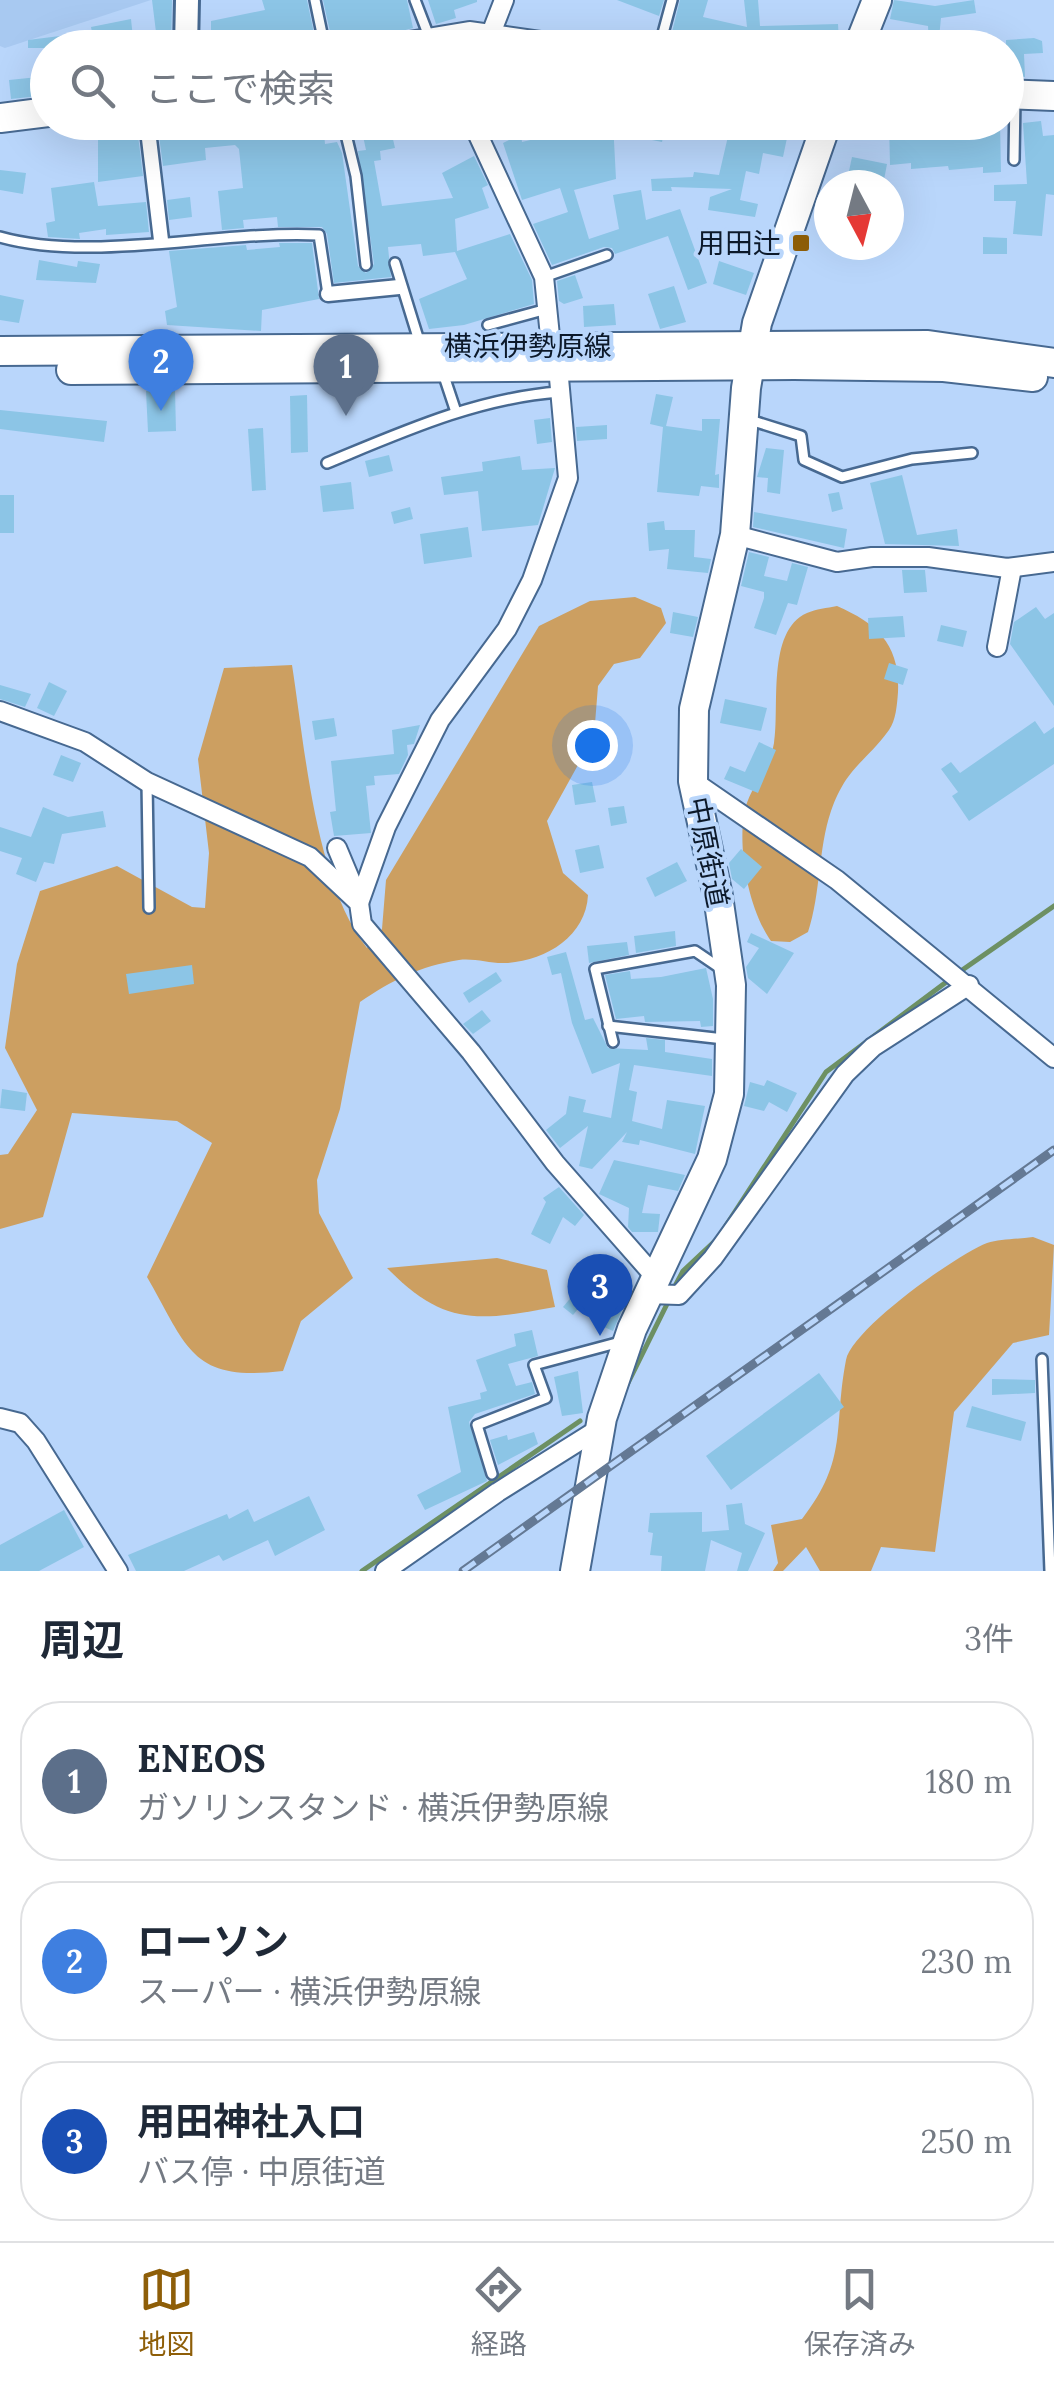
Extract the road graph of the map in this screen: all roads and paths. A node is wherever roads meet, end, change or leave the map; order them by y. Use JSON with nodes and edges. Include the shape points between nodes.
{"nodes":[{"id":1,"x":187,"y":0,"type":"edge"},
{"id":2,"x":315,"y":0,"type":"edge"},
{"id":3,"x":414,"y":0,"type":"edge"},
{"id":4,"x":504,"y":0,"type":"edge"},
{"id":5,"x":672,"y":0,"type":"edge"},
{"id":6,"x":877,"y":0,"type":"edge"},
{"id":7,"x":186,"y":30,"type":"edge"},
{"id":8,"x":321,"y":30,"type":"edge"},
{"id":9,"x":428,"y":30,"type":"edge"},
{"id":10,"x":492,"y":30,"type":"edge"},
{"id":11,"x":664,"y":30,"type":"edge"},
{"id":12,"x":865,"y":30,"type":"edge"},
{"id":13,"x":1024,"y":95,"type":"edge"},
{"id":14,"x":1054,"y":96,"type":"edge"},
{"id":15,"x":30,"y":114,"type":"edge"},
{"id":16,"x":0,"y":118,"type":"edge"},
{"id":17,"x":149,"y":140,"type":"edge"},
{"id":18,"x":347,"y":140,"type":"edge"},
{"id":19,"x":480,"y":140,"type":"edge"},
{"id":20,"x":821,"y":140,"type":"edge"},
{"id":21,"x":1013,"y":140,"type":"edge"},
{"id":22,"x":1014,"y":160,"type":"dead end"},
{"id":23,"x":0,"y":237,"type":"edge"},
{"id":24,"x":160,"y":240,"type":"junction"},
{"id":25,"x":607,"y":256,"type":"dead end"},
{"id":26,"x":395,"y":263,"type":"dead end"},
{"id":27,"x":366,"y":265,"type":"dead end"},
{"id":28,"x":544,"y":277,"type":"junction"},
{"id":29,"x":400,"y":287,"type":"junction"},
{"id":30,"x":328,"y":294,"type":"joint"},
{"id":31,"x":549,"y":308,"type":"junction"},
{"id":32,"x":488,"y":325,"type":"dead end"},
{"id":33,"x":420,"y":347,"type":"junction"},
{"id":34,"x":0,"y":351,"type":"edge"},
{"id":35,"x":751,"y":356,"type":"junction"},
{"id":36,"x":1054,"y":363,"type":"edge"},
{"id":37,"x":443,"y":368,"type":"junction"},
{"id":38,"x":556,"y":368,"type":"junction"},
{"id":39,"x":0,"y":369,"type":"edge"},
{"id":40,"x":1054,"y":381,"type":"edge"},
{"id":41,"x":456,"y":412,"type":"junction"},
{"id":42,"x":744,"y":418,"type":"junction"},
{"id":43,"x":972,"y":453,"type":"dead end"},
{"id":44,"x":326,"y":464,"type":"dead end"},
{"id":45,"x":735,"y":535,"type":"junction"},
{"id":46,"x":1054,"y":562,"type":"edge"},
{"id":47,"x":1012,"y":568,"type":"junction"},
{"id":48,"x":997,"y":647,"type":"dead end"},
{"id":49,"x":0,"y":711,"type":"edge"},
{"id":50,"x":693,"y":781,"type":"junction"},
{"id":51,"x":146,"y":782,"type":"junction"},
{"id":52,"x":337,"y":848,"type":"dead end"},
{"id":53,"x":359,"y":903,"type":"junction"},
{"id":54,"x":149,"y":908,"type":"dead end"},
{"id":55,"x":729,"y":975,"type":"junction"},
{"id":56,"x":962,"y":980,"type":"junction"},
{"id":57,"x":608,"y":1026,"type":"junction"},
{"id":58,"x":732,"y":1040,"type":"junction"},
{"id":59,"x":613,"y":1042,"type":"dead end"},
{"id":60,"x":1054,"y":1058,"type":"edge"},
{"id":61,"x":661,"y":1291,"type":"junction"},
{"id":62,"x":628,"y":1340,"type":"junction"},
{"id":63,"x":1042,"y":1359,"type":"dead end"},
{"id":64,"x":0,"y":1418,"type":"edge"},
{"id":65,"x":600,"y":1428,"type":"junction"},
{"id":66,"x":1052,"y":1466,"type":"edge"},
{"id":67,"x":496,"y":1484,"type":"junction"},
{"id":68,"x":118,"y":1571,"type":"edge"},
{"id":69,"x":386,"y":1571,"type":"edge"},
{"id":70,"x":575,"y":1571,"type":"edge"},
{"id":71,"x":1050,"y":1571,"type":"edge"}],
"edges":[{"from":1,"to":7,"type":"street"},
{"from":2,"to":8,"type":"lane"},
{"from":3,"to":9,"type":"lane"},
{"from":4,"to":10,"type":"street"},
{"from":5,"to":11,"type":"lane"},
{"from":6,"to":12,"type":"main road"},
{"from":13,"to":14,"type":"main road"},
{"from":15,"to":16,"type":"main road"},
{"from":17,"to":24,"type":"street"},
{"from":18,"to":27,"type":"lane"},
{"from":19,"to":28,"type":"street"},
{"from":20,"to":35,"type":"main road","name":"中原街道","via":[[764,298]]},
{"from":21,"to":22,"type":"lane"},
{"from":23,"to":24,"type":"lane","via":[[54,248]]},
{"from":24,"to":30,"type":"lane","via":[[320,235]]},
{"from":25,"to":28,"type":"lane"},
{"from":26,"to":29,"type":"lane"},
{"from":28,"to":31,"type":"street"},
{"from":29,"to":30,"type":"street"},
{"from":29,"to":33,"type":"lane"},
{"from":31,"to":32,"type":"lane"},
{"from":31,"to":38,"type":"street"},
{"from":33,"to":34,"type":"main road","name":"横浜伊勢原線"},
{"from":33,"to":38,"type":"main road","name":"横浜伊勢原線"},
{"from":35,"to":36,"type":"main road","name":"横浜伊勢原線","via":[[928,345]]},
{"from":35,"to":38,"type":"main road","name":"横浜伊勢原線"},
{"from":35,"to":40,"type":"main road","name":"横浜伊勢原線"},
{"from":35,"to":42,"type":"main road","name":"中原街道"},
{"from":37,"to":38,"type":"main road","name":"横浜伊勢原線"},
{"from":37,"to":39,"type":"main road","name":"横浜伊勢原線"},
{"from":37,"to":41,"type":"lane","via":[[442,384]]},
{"from":38,"to":41,"type":"lane","via":[[516,395]]},
{"from":38,"to":53,"type":"street","via":[[568,478],[532,580],[507,629],[440,720],[386,827]]},
{"from":41,"to":44,"type":"lane"},
{"from":42,"to":43,"type":"lane","via":[[801,436],[804,460],[842,476]]},
{"from":42,"to":45,"type":"main road","name":"中原街道"},
{"from":45,"to":47,"type":"street","via":[[838,562],[928,556]]},
{"from":45,"to":50,"type":"main road","name":"中原街道","via":[[694,709]]},
{"from":46,"to":47,"type":"street"},
{"from":47,"to":48,"type":"street"},
{"from":49,"to":51,"type":"street","via":[[85,742]]},
{"from":50,"to":55,"type":"main road","name":"中原街道"},
{"from":50,"to":56,"type":"street","via":[[837,880]]},
{"from":51,"to":53,"type":"street","via":[[310,857]]},
{"from":51,"to":54,"type":"lane"},
{"from":52,"to":53,"type":"street"},
{"from":53,"to":61,"type":"street","via":[[362,924]]},
{"from":55,"to":57,"type":"lane","via":[[696,951],[595,969]]},
{"from":55,"to":58,"type":"main road","name":"中原街道"},
{"from":56,"to":60,"type":"street"},
{"from":56,"to":61,"type":"street","via":[[845,1074],[714,1258]]},
{"from":57,"to":58,"type":"lane"},
{"from":57,"to":59,"type":"lane"},
{"from":58,"to":61,"type":"main road","name":"中原街道","via":[[720,1132]]},
{"from":61,"to":62,"type":"main road","name":"中原街道"},
{"from":62,"to":65,"type":"main road","name":"中原街道"},
{"from":62,"to":67,"type":"lane","via":[[534,1365],[546,1398],[477,1425]]},
{"from":63,"to":66,"type":"lane"},
{"from":64,"to":68,"type":"street","via":[[20,1423],[36,1441]]},
{"from":65,"to":67,"type":"street"},
{"from":65,"to":70,"type":"main road","name":"中原街道"},
{"from":66,"to":71,"type":"lane"},
{"from":67,"to":69,"type":"street"}]}
